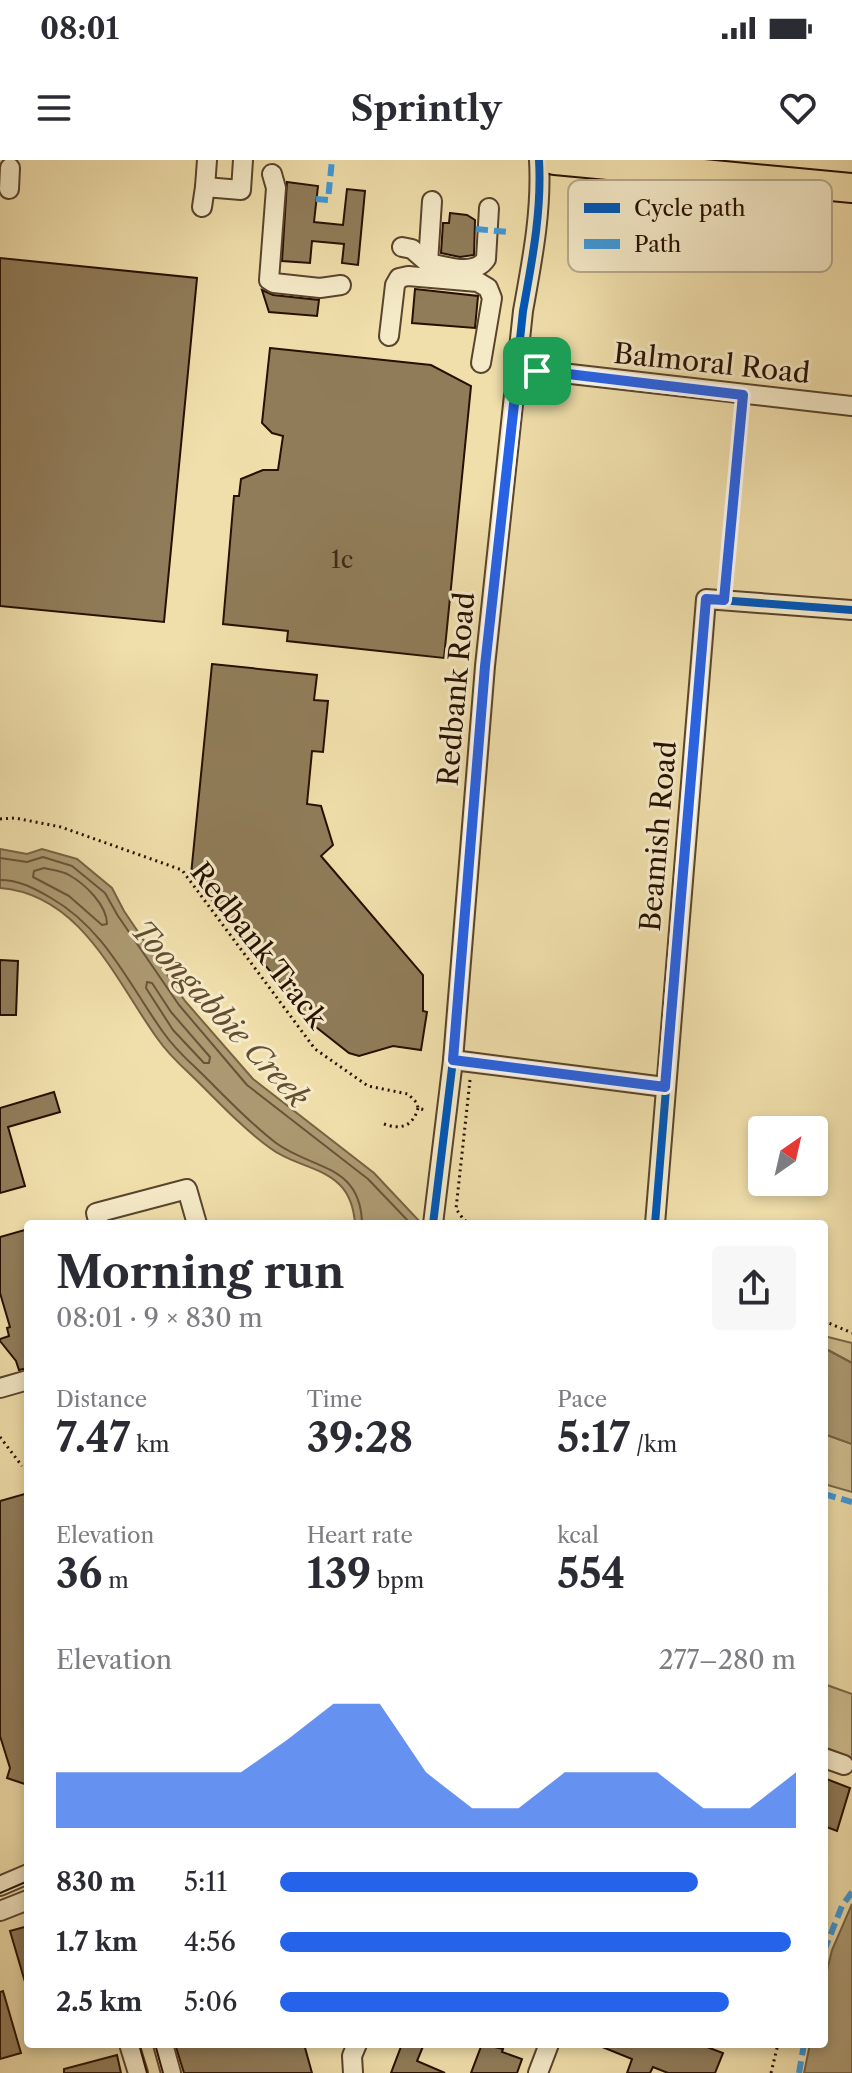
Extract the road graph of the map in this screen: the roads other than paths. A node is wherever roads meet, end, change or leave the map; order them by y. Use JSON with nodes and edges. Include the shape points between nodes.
{"nodes":[{"id":1,"x":207,"y":160,"type":"edge"},
{"id":2,"x":243,"y":160,"type":"edge"},
{"id":3,"x":539,"y":160,"type":"edge"},
{"id":4,"x":555,"y":160,"type":"edge"},
{"id":5,"x":10,"y":168,"type":"dead end"},
{"id":6,"x":272,"y":174,"type":"dead end"},
{"id":7,"x":767,"y":180,"type":"edge"},
{"id":8,"x":832,"y":186,"type":"edge"},
{"id":9,"x":205,"y":187,"type":"junction"},
{"id":10,"x":852,"y":188,"type":"edge"},
{"id":11,"x":9,"y":189,"type":"dead end"},
{"id":12,"x":432,"y":201,"type":"dead end"},
{"id":13,"x":202,"y":207,"type":"dead end"},
{"id":14,"x":489,"y":208,"type":"dead end"},
{"id":15,"x":402,"y":247,"type":"dead end"},
{"id":16,"x":428,"y":263,"type":"junction"},
{"id":17,"x":341,"y":285,"type":"dead end"},
{"id":18,"x":389,"y":336,"type":"dead end"},
{"id":19,"x":481,"y":363,"type":"dead end"},
{"id":20,"x":518,"y":368,"type":"junction"},
{"id":21,"x":852,"y":406,"type":"edge"},
{"id":22,"x":852,"y":610,"type":"edge"},
{"id":23,"x":453,"y":1060,"type":"junction"},
{"id":24,"x":665,"y":1087,"type":"junction"},
{"id":25,"x":98,"y":1220,"type":"edge"},
{"id":26,"x":196,"y":1220,"type":"edge"},
{"id":27,"x":434,"y":1220,"type":"edge"},
{"id":28,"x":655,"y":1220,"type":"edge"},
{"id":29,"x":24,"y":1381,"type":"edge"},
{"id":30,"x":0,"y":1388,"type":"edge"},
{"id":31,"x":828,"y":1759,"type":"edge"},
{"id":32,"x":844,"y":1765,"type":"dead end"},
{"id":33,"x":24,"y":1876,"type":"edge"},
{"id":34,"x":0,"y":1886,"type":"edge"},
{"id":35,"x":24,"y":1902,"type":"edge"},
{"id":36,"x":0,"y":1911,"type":"edge"},
{"id":37,"x":130,"y":2048,"type":"edge"},
{"id":38,"x":164,"y":2048,"type":"edge"},
{"id":39,"x":355,"y":2048,"type":"edge"},
{"id":40,"x":547,"y":2048,"type":"edge"},
{"id":41,"x":138,"y":2073,"type":"edge"},
{"id":42,"x":171,"y":2073,"type":"edge"},
{"id":43,"x":353,"y":2073,"type":"edge"},
{"id":44,"x":538,"y":2073,"type":"edge"}],
"edges":[{"from":1,"to":9,"type":"street"},
{"from":2,"to":9,"type":"street","via":[[241,190]]},
{"from":3,"to":20,"type":"street","name":"Redbank Road","via":[[541,186]]},
{"from":4,"to":7,"type":"highway"},
{"from":5,"to":11,"type":"street"},
{"from":6,"to":17,"type":"street","via":[[276,188],[269,280],[320,288]]},
{"from":8,"to":10,"type":"highway"},
{"from":9,"to":13,"type":"street"},
{"from":12,"to":16,"type":"street"},
{"from":14,"to":16,"type":"street","via":[[481,266],[474,270]]},
{"from":15,"to":16,"type":"street"},
{"from":18,"to":19,"type":"street","via":[[399,278],[478,282],[492,298]]},
{"from":20,"to":21,"type":"street","name":"Balmoral Road"},
{"from":20,"to":23,"type":"street","name":"Redbank Road","via":[[485,666]]},
{"from":22,"to":24,"type":"street","name":"Beamish Road","via":[[706,599]]},
{"from":23,"to":24,"type":"street"},
{"from":23,"to":27,"type":"street","name":"Redbank Road"},
{"from":24,"to":28,"type":"street","name":"Beamish Road"},
{"from":25,"to":26,"type":"street","via":[[96,1213],[187,1189]]},
{"from":29,"to":30,"type":"street"},
{"from":31,"to":32,"type":"street"},
{"from":33,"to":34,"type":"street"},
{"from":35,"to":36,"type":"street"},
{"from":37,"to":41,"type":"street"},
{"from":38,"to":42,"type":"street"},
{"from":39,"to":43,"type":"street"},
{"from":40,"to":44,"type":"street"}]}
